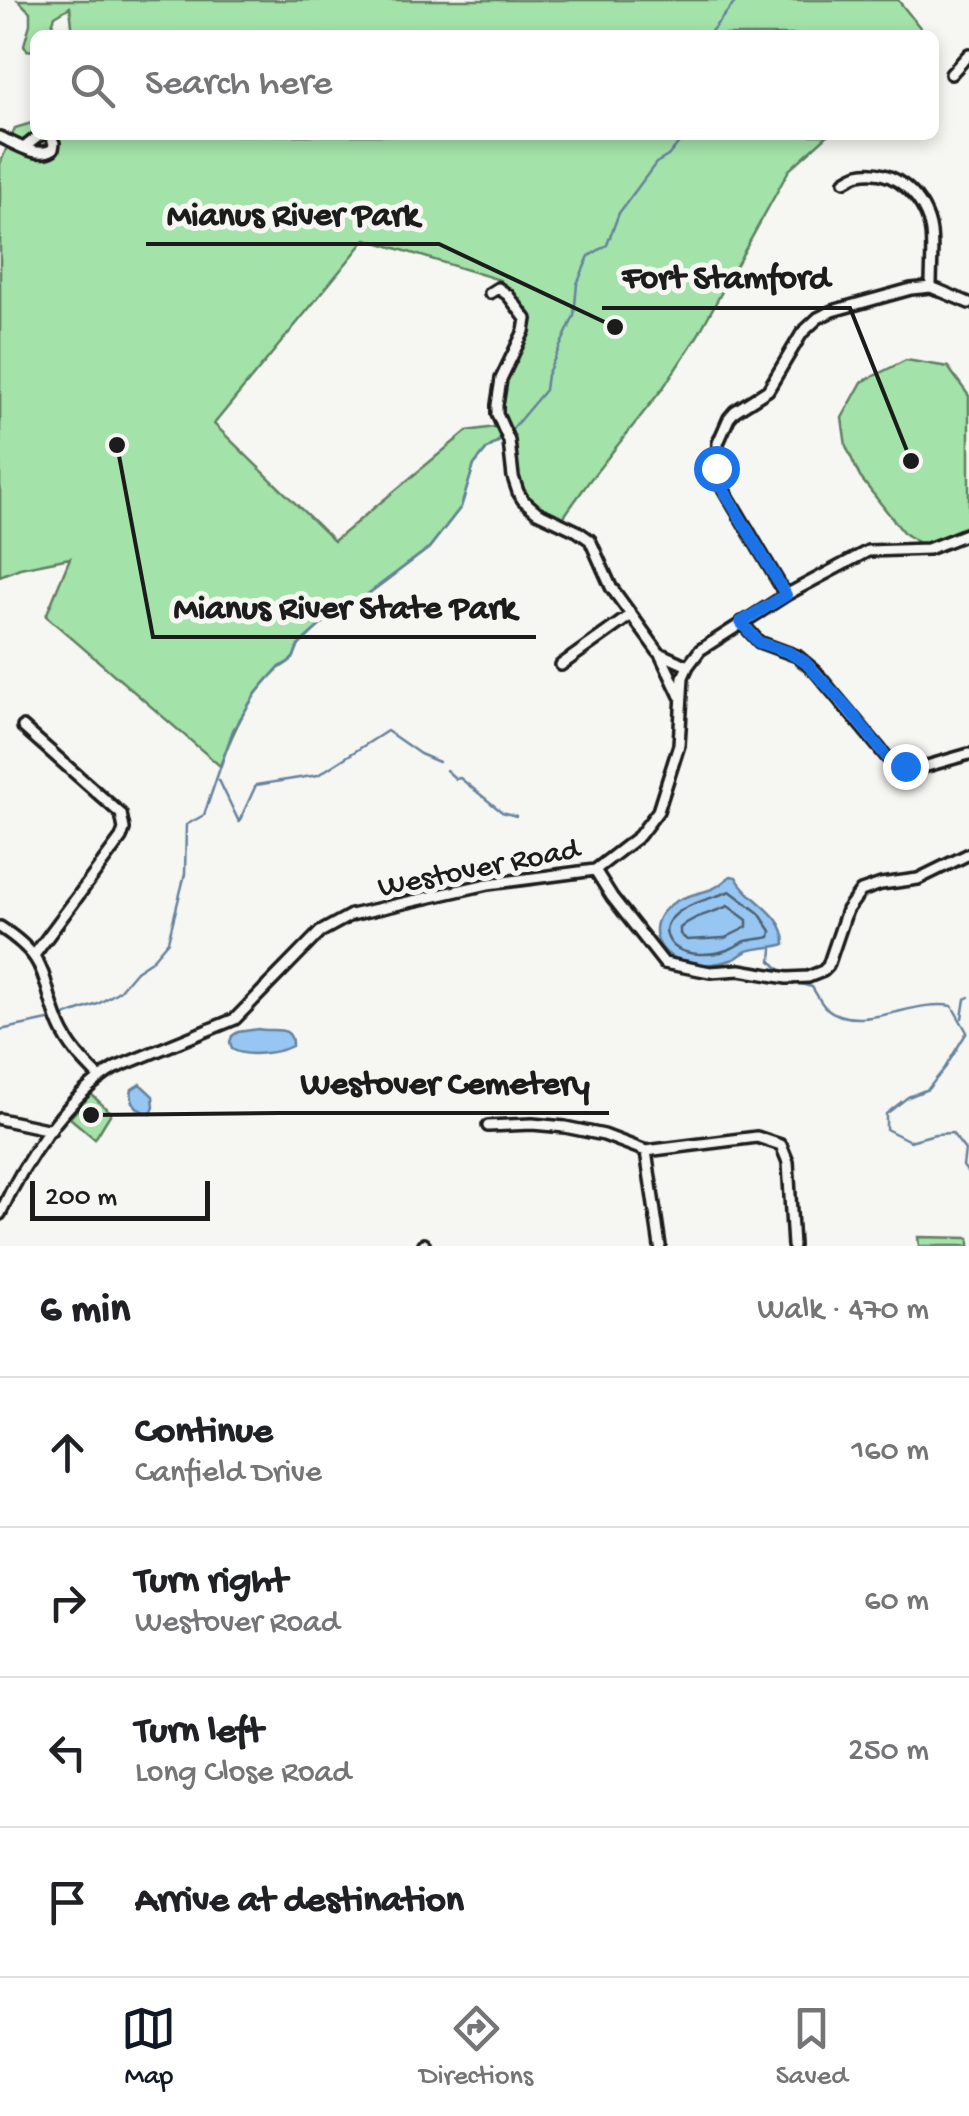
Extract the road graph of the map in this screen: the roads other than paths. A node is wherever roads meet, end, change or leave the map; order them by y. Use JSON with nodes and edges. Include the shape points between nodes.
{"nodes":[{"id":1,"x":969,"y":54,"type":"edge"},
{"id":2,"x":951,"y":74,"type":"dead end"},
{"id":3,"x":0,"y":137,"type":"edge"},
{"id":4,"x":34,"y":140,"type":"edge"},
{"id":5,"x":52,"y":140,"type":"edge"},
{"id":6,"x":25,"y":147,"type":"junction"},
{"id":7,"x":845,"y":181,"type":"dead end"},
{"id":8,"x":931,"y":287,"type":"junction"},
{"id":9,"x":490,"y":292,"type":"dead end"},
{"id":10,"x":969,"y":304,"type":"edge"},
{"id":11,"x":969,"y":533,"type":"edge"},
{"id":12,"x":786,"y":595,"type":"junction"},
{"id":13,"x":631,"y":615,"type":"junction"},
{"id":14,"x":741,"y":622,"type":"junction"},
{"id":15,"x":660,"y":653,"type":"junction"},
{"id":16,"x":561,"y":665,"type":"dead end"},
{"id":17,"x":688,"y":666,"type":"junction"},
{"id":18,"x":680,"y":697,"type":"junction"},
{"id":19,"x":23,"y":727,"type":"dead end"},
{"id":20,"x":969,"y":754,"type":"edge"},
{"id":21,"x":969,"y":854,"type":"edge"},
{"id":22,"x":595,"y":870,"type":"junction"},
{"id":23,"x":0,"y":927,"type":"edge"},
{"id":24,"x":34,"y":954,"type":"junction"},
{"id":25,"x":99,"y":1078,"type":"junction"},
{"id":26,"x":0,"y":1119,"type":"edge"},
{"id":27,"x":488,"y":1126,"type":"dead end"},
{"id":28,"x":50,"y":1130,"type":"junction"},
{"id":29,"x":646,"y":1151,"type":"junction"},
{"id":30,"x":3,"y":1203,"type":"edge"},
{"id":31,"x":0,"y":1214,"type":"edge"},
{"id":32,"x":660,"y":1246,"type":"edge"},
{"id":33,"x":793,"y":1246,"type":"edge"}],
"edges":[{"from":1,"to":2,"type":"street"},
{"from":3,"to":6,"type":"street"},
{"from":4,"to":6,"type":"street"},
{"from":5,"to":6,"type":"street","via":[[50,152]]},
{"from":7,"to":8,"type":"street","via":[[881,174],[916,197],[930,230]]},
{"from":8,"to":10,"type":"street"},
{"from":8,"to":12,"type":"street","via":[[818,318],[802,332],[768,390],[735,411],[724,429],[717,478]]},
{"from":9,"to":13,"type":"street","via":[[504,291],[526,319],[498,388],[497,414],[523,500],[590,540]]},
{"from":11,"to":12,"type":"street","via":[[928,549],[868,550]]},
{"from":12,"to":14,"type":"street"},
{"from":13,"to":15,"type":"street"},
{"from":13,"to":16,"type":"street"},
{"from":14,"to":17,"type":"street"},
{"from":14,"to":20,"type":"street","via":[[758,642],[797,656],[815,671],[890,761],[920,768]]},
{"from":15,"to":17,"type":"street"},
{"from":15,"to":18,"type":"street"},
{"from":17,"to":18,"type":"street","name":"Westover Road"},
{"from":18,"to":22,"type":"street","name":"Westover Road","via":[[680,746],[658,810],[638,836]]},
{"from":19,"to":24,"type":"street","via":[[121,814],[124,829]]},
{"from":21,"to":22,"type":"street","via":[[918,879],[861,891],[846,910],[828,966],[798,978],[664,963]]},
{"from":22,"to":25,"type":"street","name":"Westover Road","via":[[488,884],[350,915],[320,932],[235,1019]]},
{"from":23,"to":24,"type":"street"},
{"from":24,"to":25,"type":"street","via":[[72,1049]]},
{"from":25,"to":28,"type":"street","name":"Westover Road"},
{"from":26,"to":28,"type":"street"},
{"from":27,"to":29,"type":"street","via":[[565,1127]]},
{"from":28,"to":30,"type":"street","name":"Westover Road"},
{"from":29,"to":32,"type":"street"},
{"from":29,"to":33,"type":"street","via":[[758,1137],[780,1145],[788,1162]]},
{"from":30,"to":31,"type":"street","name":"Westover Road"}]}
